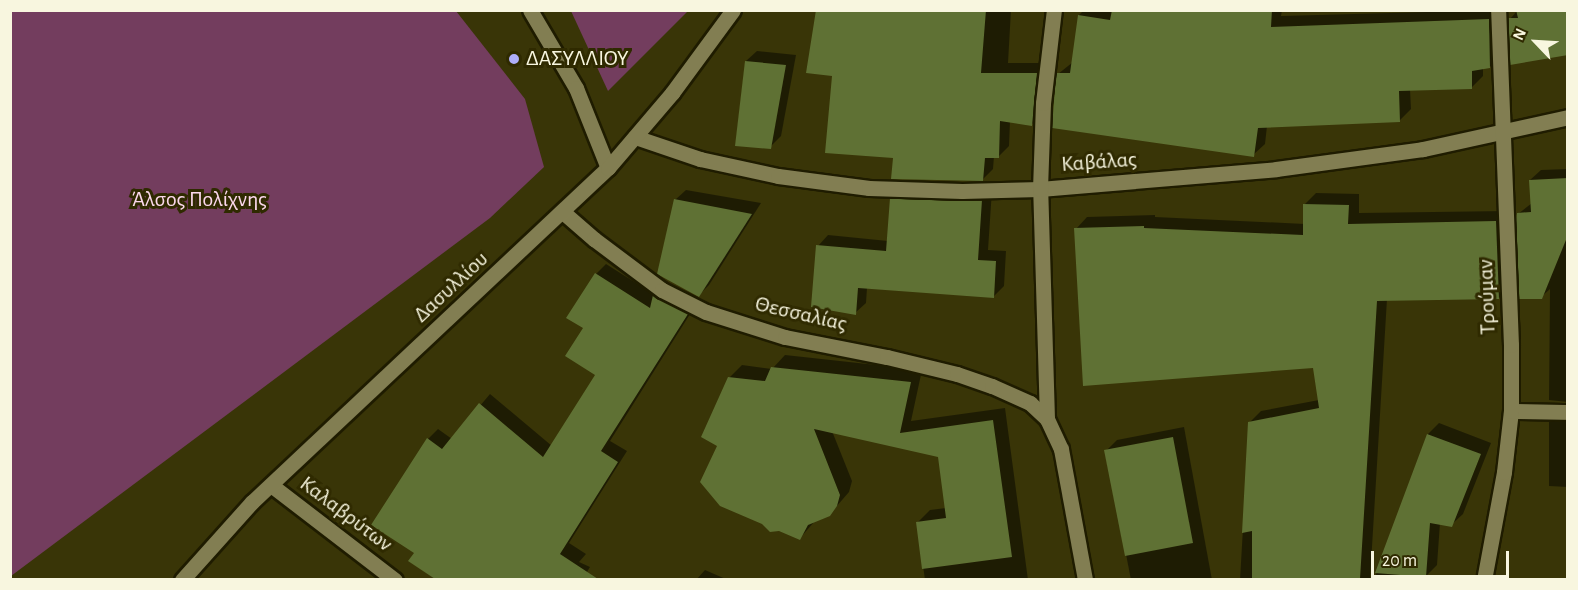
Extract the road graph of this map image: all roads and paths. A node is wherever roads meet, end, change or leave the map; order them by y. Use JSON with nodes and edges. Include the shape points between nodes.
{"nodes":[{"id":1,"x":530,"y":10,"type":"edge"},
{"id":2,"x":733,"y":10,"type":"edge"},
{"id":3,"x":1054,"y":10,"type":"edge"},
{"id":4,"x":1498,"y":10,"type":"edge"},
{"id":5,"x":1568,"y":117,"type":"edge"},
{"id":6,"x":1504,"y":130,"type":"junction"},
{"id":7,"x":635,"y":137,"type":"junction"},
{"id":8,"x":608,"y":168,"type":"junction"},
{"id":9,"x":1040,"y":189,"type":"junction"},
{"id":10,"x":564,"y":213,"type":"junction"},
{"id":11,"x":1511,"y":411,"type":"junction"},
{"id":12,"x":1568,"y":411,"type":"edge"},
{"id":13,"x":1047,"y":419,"type":"junction"},
{"id":14,"x":271,"y":485,"type":"junction"},
{"id":15,"x":182,"y":579,"type":"edge"},
{"id":16,"x":395,"y":579,"type":"edge"},
{"id":17,"x":1085,"y":579,"type":"edge"},
{"id":18,"x":1484,"y":579,"type":"edge"}],
"edges":[{"from":1,"to":8,"type":"street","via":[[576,88]]},
{"from":2,"to":7,"type":"street","name":"Δασυλλίου"},
{"from":3,"to":9,"type":"street","via":[[1043,103]]},
{"from":4,"to":6,"type":"street","name":"Τρούμαν"},
{"from":5,"to":6,"type":"street","name":"Καβάλας"},
{"from":6,"to":9,"type":"street","name":"Καβάλας","via":[[1423,149],[1276,169]]},
{"from":6,"to":11,"type":"street","name":"Τρούμαν"},
{"from":7,"to":8,"type":"street","name":"Δασυλλίου"},
{"from":7,"to":9,"type":"street","name":"Καβάλας","via":[[700,159],[821,182],[900,190]]},
{"from":8,"to":10,"type":"street","name":"Δασυλλίου"},
{"from":9,"to":13,"type":"street"},
{"from":10,"to":13,"type":"street","name":"Θεσσαλίας","via":[[642,276],[694,307],[785,337],[877,355],[992,386],[1030,403]]},
{"from":10,"to":14,"type":"street","name":"Δασυλλίου"},
{"from":11,"to":12,"type":"street"},
{"from":11,"to":18,"type":"street","name":"Τρούμαν"},
{"from":13,"to":17,"type":"street","via":[[1059,441],[1067,472]]},
{"from":14,"to":15,"type":"street","name":"Δασυλλίου"},
{"from":14,"to":16,"type":"street","name":"Καλαβρύτων"}]}
